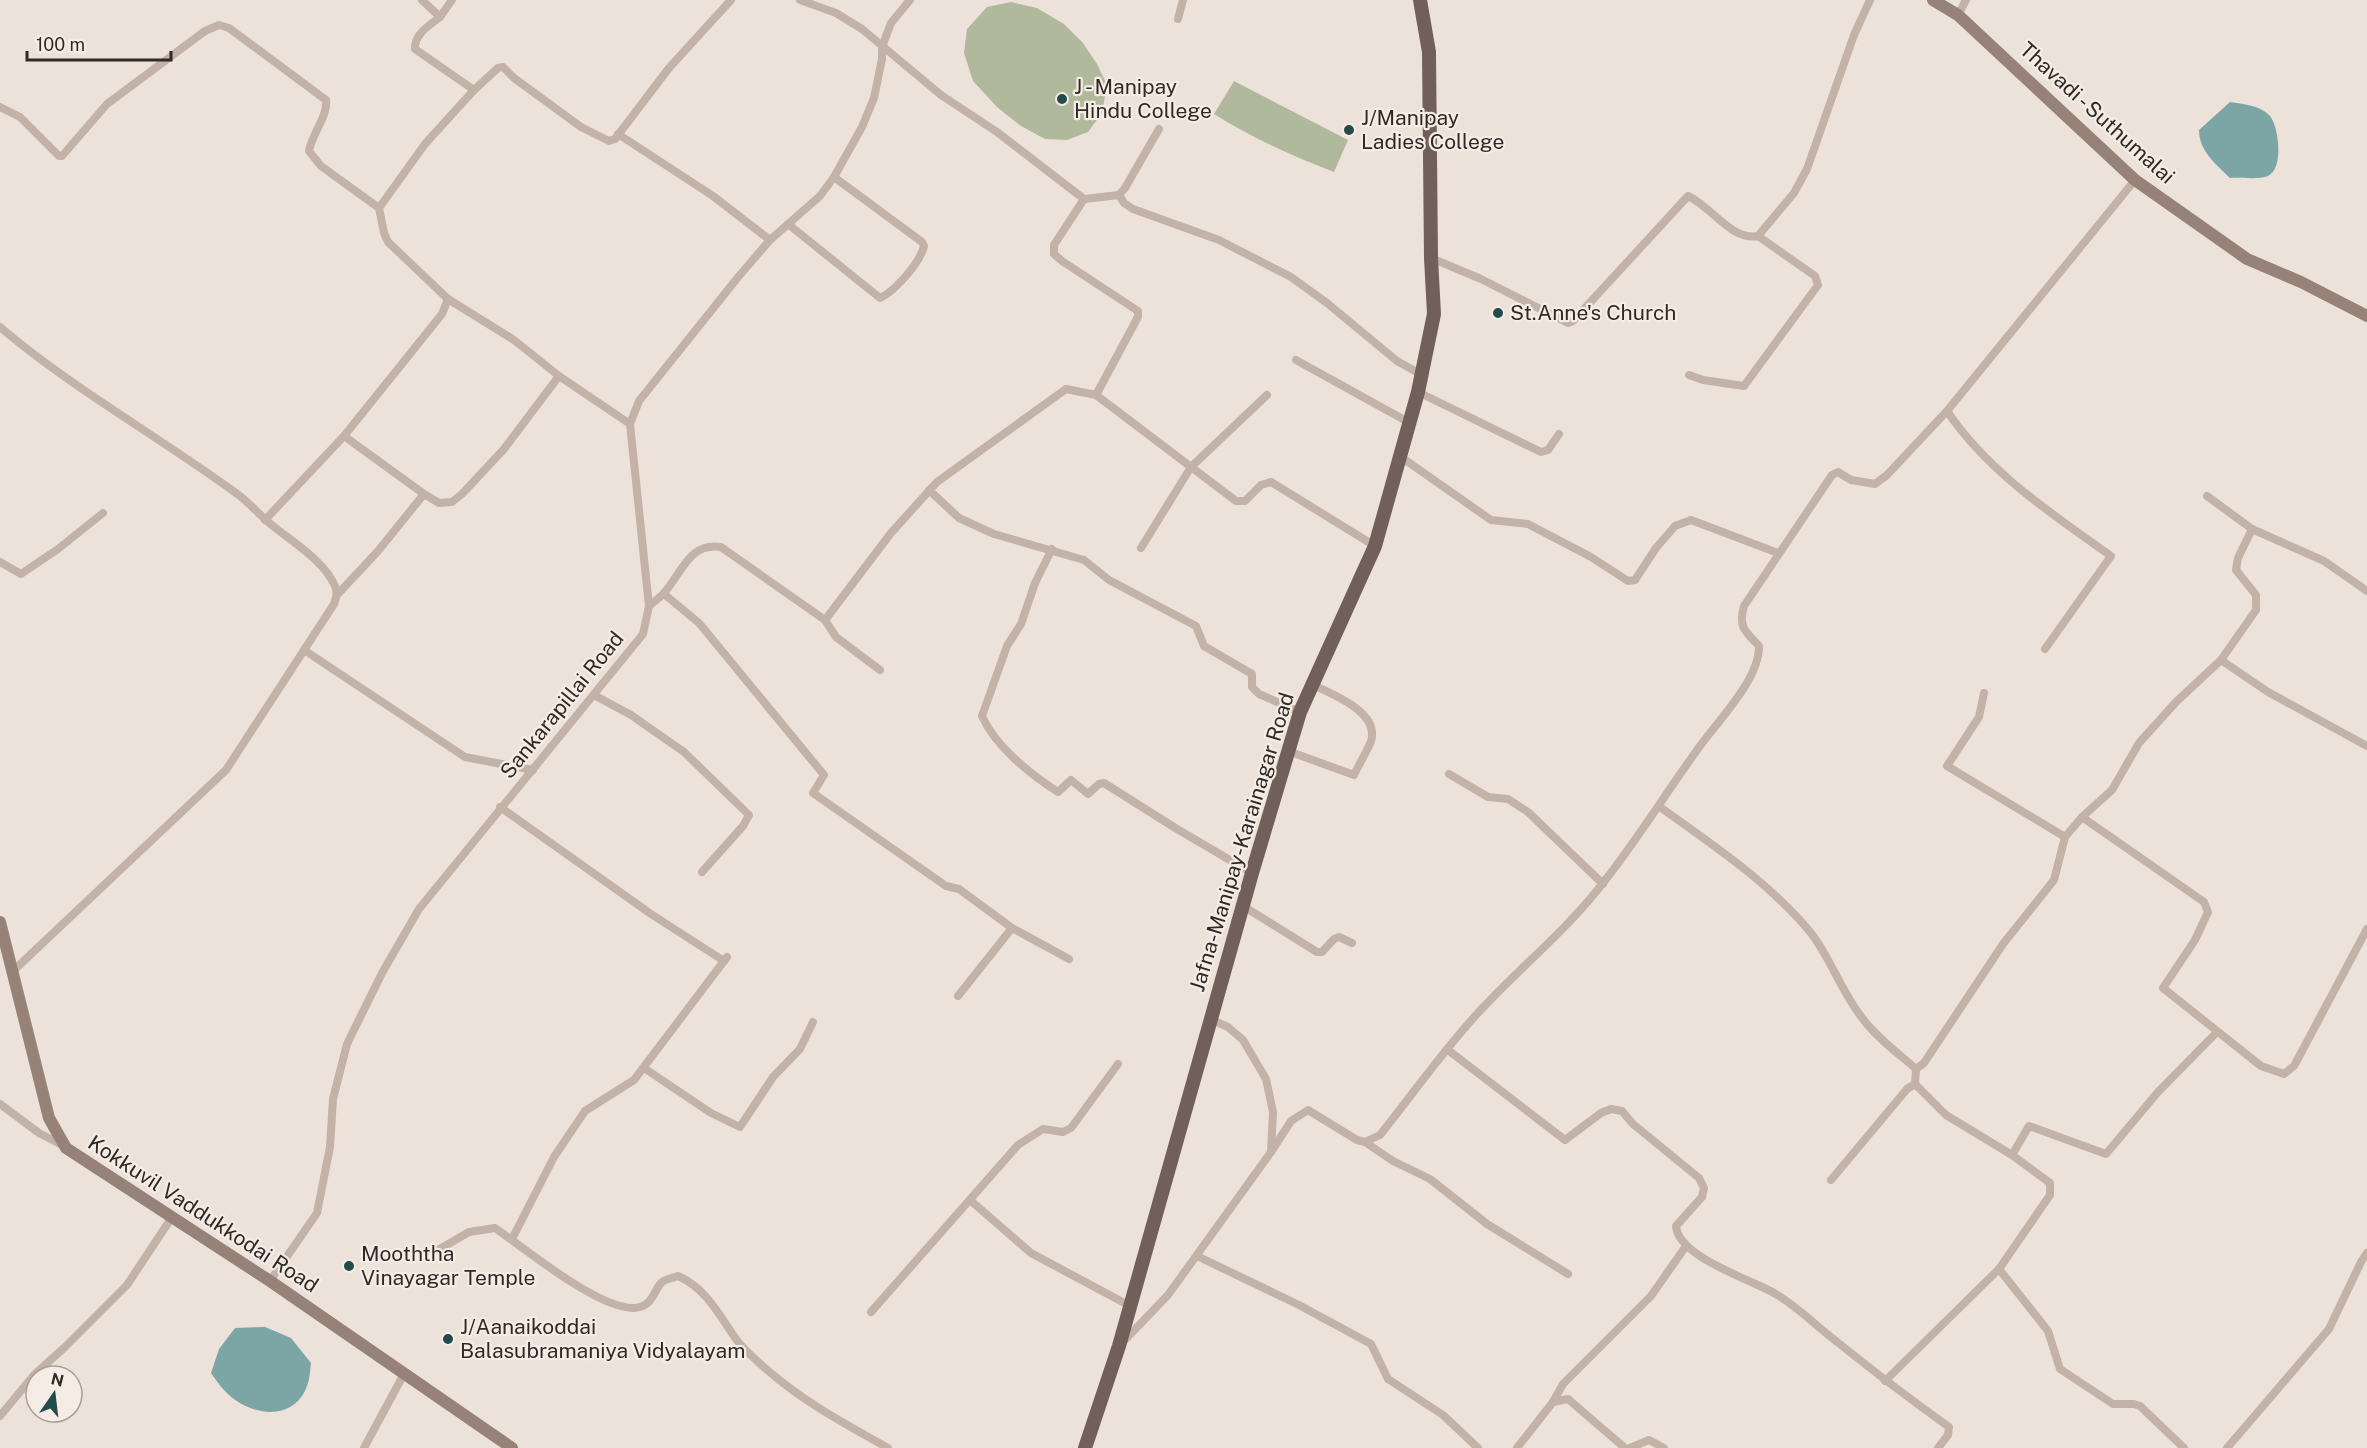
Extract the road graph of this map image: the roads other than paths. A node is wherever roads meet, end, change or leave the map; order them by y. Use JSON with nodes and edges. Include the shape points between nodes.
{"nodes":[{"id":1,"x":422,"y":0,"type":"edge"},
{"id":2,"x":452,"y":0,"type":"edge"},
{"id":3,"x":731,"y":0,"type":"edge"},
{"id":4,"x":800,"y":0,"type":"edge"},
{"id":5,"x":910,"y":0,"type":"edge"},
{"id":6,"x":1183,"y":0,"type":"edge"},
{"id":7,"x":1420,"y":0,"type":"edge"},
{"id":8,"x":1870,"y":0,"type":"edge"},
{"id":9,"x":1933,"y":0,"type":"edge"},
{"id":10,"x":1966,"y":0,"type":"edge"},
{"id":11,"x":1958,"y":15,"type":"junction"},
{"id":12,"x":440,"y":16,"type":"junction"},
{"id":13,"x":1178,"y":19,"type":"dead end"},
{"id":14,"x":882,"y":46,"type":"junction"},
{"id":15,"x":474,"y":90,"type":"junction"},
{"id":16,"x":0,"y":107,"type":"edge"},
{"id":17,"x":1159,"y":129,"type":"dead end"},
{"id":18,"x":618,"y":134,"type":"junction"},
{"id":19,"x":834,"y":177,"type":"junction"},
{"id":20,"x":2135,"y":180,"type":"junction"},
{"id":21,"x":1119,"y":195,"type":"junction"},
{"id":22,"x":1084,"y":199,"type":"junction"},
{"id":23,"x":379,"y":208,"type":"junction"},
{"id":24,"x":788,"y":224,"type":"junction"},
{"id":25,"x":1758,"y":236,"type":"junction"},
{"id":26,"x":770,"y":240,"type":"junction"},
{"id":27,"x":1431,"y":258,"type":"junction"},
{"id":28,"x":448,"y":299,"type":"junction"},
{"id":29,"x":2367,"y":316,"type":"edge"},
{"id":30,"x":0,"y":327,"type":"edge"},
{"id":31,"x":1296,"y":360,"type":"dead end"},
{"id":32,"x":1422,"y":375,"type":"junction"},
{"id":33,"x":1689,"y":375,"type":"dead end"},
{"id":34,"x":559,"y":376,"type":"junction"},
{"id":35,"x":1418,"y":392,"type":"junction"},
{"id":36,"x":1096,"y":395,"type":"junction"},
{"id":37,"x":1267,"y":395,"type":"dead end"},
{"id":38,"x":1947,"y":411,"type":"junction"},
{"id":39,"x":1410,"y":423,"type":"junction"},
{"id":40,"x":630,"y":424,"type":"junction"},
{"id":41,"x":1559,"y":434,"type":"dead end"},
{"id":42,"x":344,"y":436,"type":"junction"},
{"id":43,"x":1401,"y":457,"type":"junction"},
{"id":44,"x":1191,"y":467,"type":"junction"},
{"id":45,"x":929,"y":490,"type":"junction"},
{"id":46,"x":424,"y":494,"type":"junction"},
{"id":47,"x":2207,"y":496,"type":"dead end"},
{"id":48,"x":103,"y":513,"type":"dead end"},
{"id":49,"x":265,"y":520,"type":"junction"},
{"id":50,"x":2252,"y":529,"type":"junction"},
{"id":51,"x":1375,"y":546,"type":"junction"},
{"id":52,"x":1141,"y":548,"type":"dead end"},
{"id":53,"x":1052,"y":549,"type":"junction"},
{"id":54,"x":1778,"y":553,"type":"junction"},
{"id":55,"x":0,"y":562,"type":"edge"},
{"id":56,"x":2367,"y":591,"type":"edge"},
{"id":57,"x":664,"y":594,"type":"junction"},
{"id":58,"x":337,"y":595,"type":"junction"},
{"id":59,"x":650,"y":606,"type":"junction"},
{"id":60,"x":825,"y":620,"type":"junction"},
{"id":61,"x":2045,"y":649,"type":"dead end"},
{"id":62,"x":304,"y":650,"type":"junction"},
{"id":63,"x":2221,"y":660,"type":"junction"},
{"id":64,"x":880,"y":670,"type":"dead end"},
{"id":65,"x":1311,"y":684,"type":"junction"},
{"id":66,"x":1984,"y":693,"type":"dead end"},
{"id":67,"x":594,"y":695,"type":"junction"},
{"id":68,"x":1300,"y":712,"type":"junction"},
{"id":69,"x":2367,"y":746,"type":"edge"},
{"id":70,"x":1288,"y":751,"type":"junction"},
{"id":71,"x":533,"y":770,"type":"junction"},
{"id":72,"x":1449,"y":774,"type":"dead end"},
{"id":73,"x":501,"y":807,"type":"junction"},
{"id":74,"x":1660,"y":807,"type":"junction"},
{"id":75,"x":2082,"y":817,"type":"junction"},
{"id":76,"x":2065,"y":837,"type":"junction"},
{"id":77,"x":702,"y":872,"type":"dead end"},
{"id":78,"x":1252,"y":873,"type":"junction"},
{"id":79,"x":1603,"y":885,"type":"junction"},
{"id":80,"x":1243,"y":906,"type":"junction"},
{"id":81,"x":0,"y":922,"type":"edge"},
{"id":82,"x":1012,"y":928,"type":"junction"},
{"id":83,"x":2367,"y":929,"type":"edge"},
{"id":84,"x":1352,"y":943,"type":"dead end"},
{"id":85,"x":1069,"y":959,"type":"dead end"},
{"id":86,"x":12,"y":972,"type":"junction"},
{"id":87,"x":957,"y":996,"type":"dead end"},
{"id":88,"x":1210,"y":1019,"type":"junction"},
{"id":89,"x":813,"y":1022,"type":"dead end"},
{"id":90,"x":2217,"y":1032,"type":"junction"},
{"id":91,"x":1448,"y":1050,"type":"junction"},
{"id":92,"x":1118,"y":1064,"type":"dead end"},
{"id":93,"x":644,"y":1068,"type":"junction"},
{"id":94,"x":1916,"y":1069,"type":"junction"},
{"id":95,"x":1915,"y":1084,"type":"junction"},
{"id":96,"x":0,"y":1104,"type":"edge"},
{"id":97,"x":1365,"y":1142,"type":"junction"},
{"id":98,"x":66,"y":1148,"type":"junction"},
{"id":99,"x":1271,"y":1152,"type":"junction"},
{"id":100,"x":2012,"y":1155,"type":"junction"},
{"id":101,"x":1831,"y":1180,"type":"dead end"},
{"id":102,"x":970,"y":1200,"type":"junction"},
{"id":103,"x":172,"y":1217,"type":"junction"},
{"id":104,"x":512,"y":1239,"type":"junction"},
{"id":105,"x":1686,"y":1246,"type":"junction"},
{"id":106,"x":438,"y":1250,"type":"dead end"},
{"id":107,"x":2367,"y":1253,"type":"edge"},
{"id":108,"x":1197,"y":1256,"type":"junction"},
{"id":109,"x":1999,"y":1269,"type":"junction"},
{"id":110,"x":1568,"y":1274,"type":"dead end"},
{"id":111,"x":270,"y":1281,"type":"junction"},
{"id":112,"x":1130,"y":1306,"type":"junction"},
{"id":113,"x":871,"y":1312,"type":"dead end"},
{"id":114,"x":1119,"y":1346,"type":"junction"},
{"id":115,"x":405,"y":1372,"type":"junction"},
{"id":116,"x":1885,"y":1381,"type":"junction"},
{"id":117,"x":1553,"y":1402,"type":"junction"},
{"id":118,"x":0,"y":1416,"type":"edge"},
{"id":119,"x":364,"y":1448,"type":"edge"},
{"id":120,"x":512,"y":1448,"type":"edge"},
{"id":121,"x":888,"y":1448,"type":"edge"},
{"id":122,"x":1085,"y":1448,"type":"edge"},
{"id":123,"x":1478,"y":1448,"type":"edge"},
{"id":124,"x":1517,"y":1448,"type":"edge"},
{"id":125,"x":1625,"y":1448,"type":"edge"},
{"id":126,"x":1630,"y":1448,"type":"edge"},
{"id":127,"x":1664,"y":1448,"type":"edge"},
{"id":128,"x":1938,"y":1448,"type":"edge"},
{"id":129,"x":2184,"y":1448,"type":"edge"},
{"id":130,"x":2227,"y":1448,"type":"edge"}],
"edges":[{"from":1,"to":12,"type":"street"},
{"from":2,"to":12,"type":"street"},
{"from":3,"to":18,"type":"street","via":[[669,68]]},
{"from":4,"to":14,"type":"street","via":[[836,13]]},
{"from":5,"to":14,"type":"street","via":[[891,22]]},
{"from":6,"to":13,"type":"street"},
{"from":7,"to":27,"type":"main road","name":"Jafna-Manipay-Karainagar Road","via":[[1429,52]]},
{"from":8,"to":25,"type":"street","via":[[1808,169],[1794,193]]},
{"from":9,"to":11,"type":"main road","name":"Thavadi - Suthumalai"},
{"from":10,"to":11,"type":"street"},
{"from":11,"to":20,"type":"main road","name":"Thavadi - Suthumalai"},
{"from":12,"to":15,"type":"street","via":[[420,34],[415,49]]},
{"from":14,"to":19,"type":"street","via":[[874,98]]},
{"from":14,"to":22,"type":"street","via":[[941,95],[997,132]]},
{"from":15,"to":18,"type":"street","via":[[491,72],[503,67],[581,127],[609,141]]},
{"from":15,"to":23,"type":"street","via":[[425,144]]},
{"from":16,"to":23,"type":"street","via":[[20,117],[62,156],[107,104],[205,31],[219,25],[229,27],[326,100],[309,151],[321,165]]},
{"from":17,"to":21,"type":"street"},
{"from":18,"to":26,"type":"street","via":[[713,195]]},
{"from":19,"to":24,"type":"street","via":[[820,196]]},
{"from":19,"to":24,"type":"street","via":[[922,242],[922,254],[907,274],[880,298]]},
{"from":20,"to":29,"type":"main road","name":"Thavadi - Suthumalai","via":[[2247,259]]},
{"from":20,"to":38,"type":"street"},
{"from":21,"to":22,"type":"street"},
{"from":21,"to":32,"type":"street","via":[[1133,209],[1219,240],[1291,278],[1398,361]]},
{"from":22,"to":36,"type":"street","via":[[1054,245],[1054,254],[1138,311]]},
{"from":23,"to":28,"type":"street","via":[[388,242]]},
{"from":24,"to":26,"type":"street"},
{"from":25,"to":27,"type":"street","via":[[1749,238],[1732,231],[1700,201],[1688,196],[1568,323]]},
{"from":25,"to":33,"type":"street","via":[[1815,276],[1818,285],[1744,386]]},
{"from":26,"to":40,"type":"street","via":[[639,401]]},
{"from":27,"to":32,"type":"main road","name":"Jafna-Manipay-Karainagar Road","via":[[1434,314]]},
{"from":28,"to":34,"type":"street","via":[[514,340]]},
{"from":28,"to":42,"type":"street","via":[[442,314]]},
{"from":30,"to":49,"type":"street","via":[[88,393],[238,494]]},
{"from":31,"to":39,"type":"street"},
{"from":32,"to":35,"type":"main road","name":"Jafna-Manipay-Karainagar Road"},
{"from":34,"to":40,"type":"street"},
{"from":34,"to":46,"type":"street","via":[[504,449],[462,494],[452,502],[439,503]]},
{"from":35,"to":39,"type":"main road","name":"Jafna-Manipay-Karainagar Road"},
{"from":35,"to":41,"type":"street","via":[[1541,452],[1548,450]]},
{"from":36,"to":44,"type":"street"},
{"from":36,"to":45,"type":"street","via":[[1066,389]]},
{"from":37,"to":44,"type":"street"},
{"from":38,"to":54,"type":"street","via":[[1875,484],[1851,480],[1838,472],[1832,475]]},
{"from":38,"to":61,"type":"street","via":[[1962,434],[2036,503],[2112,556]]},
{"from":39,"to":43,"type":"main road","name":"Jafna-Manipay-Karainagar Road"},
{"from":40,"to":59,"type":"street","name":"Sankarapillai Road"},
{"from":42,"to":46,"type":"street"},
{"from":42,"to":49,"type":"street"},
{"from":43,"to":51,"type":"main road","name":"Jafna-Manipay-Karainagar Road"},
{"from":43,"to":54,"type":"street","via":[[1491,520],[1528,524],[1628,581],[1635,580],[1675,526],[1691,520]]},
{"from":44,"to":51,"type":"street","via":[[1236,501],[1245,501],[1260,485],[1271,482]]},
{"from":44,"to":52,"type":"street"},
{"from":45,"to":53,"type":"street","via":[[959,518],[994,534]]},
{"from":45,"to":60,"type":"street"},
{"from":46,"to":58,"type":"street"},
{"from":47,"to":50,"type":"street"},
{"from":48,"to":55,"type":"street","via":[[21,574]]},
{"from":49,"to":58,"type":"street","via":[[317,562],[335,585]]},
{"from":50,"to":56,"type":"street","via":[[2324,561]]},
{"from":50,"to":63,"type":"street","via":[[2236,570],[2256,595],[2256,610]]},
{"from":51,"to":65,"type":"main road","name":"Jafna-Manipay-Karainagar Road"},
{"from":53,"to":68,"type":"street","via":[[1084,560],[1108,580],[1196,627],[1204,646],[1252,674],[1252,687],[1259,694]]},
{"from":53,"to":78,"type":"street","via":[[981,716],[988,730],[1035,777],[1058,792],[1071,780],[1088,794],[1104,783]]},
{"from":54,"to":74,"type":"street","via":[[1744,606],[1740,620],[1760,646],[1760,657],[1748,681]]},
{"from":57,"to":59,"type":"street"},
{"from":57,"to":60,"type":"street","via":[[692,555],[708,545],[721,547]]},
{"from":57,"to":82,"type":"street","via":[[699,623],[824,775],[813,793]]},
{"from":58,"to":62,"type":"street"},
{"from":59,"to":67,"type":"street","name":"Sankarapillai Road","via":[[643,634]]},
{"from":60,"to":64,"type":"street","via":[[836,637]]},
{"from":62,"to":71,"type":"street","via":[[465,757]]},
{"from":62,"to":86,"type":"street","via":[[226,770]]},
{"from":63,"to":69,"type":"street","via":[[2268,692]]},
{"from":63,"to":75,"type":"street","via":[[2168,710],[2139,743],[2112,790]]},
{"from":65,"to":68,"type":"main road","name":"Jafna-Manipay-Karainagar Road"},
{"from":65,"to":70,"type":"street","via":[[1365,715],[1372,725],[1372,739],[1354,775]]},
{"from":66,"to":76,"type":"street","via":[[1979,717],[1947,766]]},
{"from":67,"to":71,"type":"street","name":"Sankarapillai Road"},
{"from":67,"to":77,"type":"street","via":[[684,752],[749,815]]},
{"from":68,"to":70,"type":"main road","name":"Jafna-Manipay-Karainagar Road"},
{"from":70,"to":78,"type":"main road","name":"Jafna-Manipay-Karainagar Road"},
{"from":71,"to":73,"type":"street","name":"Sankarapillai Road"},
{"from":72,"to":79,"type":"street","via":[[1488,797],[1508,799],[1528,812]]},
{"from":73,"to":93,"type":"street","via":[[651,914],[726,959]]},
{"from":73,"to":111,"type":"street","name":"Sankarapillai Road","via":[[419,909],[347,1044],[333,1099],[330,1147],[317,1214]]},
{"from":74,"to":79,"type":"street"},
{"from":74,"to":94,"type":"street","via":[[1783,901],[1812,935],[1862,1019]]},
{"from":75,"to":76,"type":"street"},
{"from":75,"to":90,"type":"street","via":[[2204,902],[2208,912],[2195,940],[2163,988]]},
{"from":76,"to":94,"type":"street","via":[[2054,880]]},
{"from":78,"to":80,"type":"main road","name":"Jafna-Manipay-Karainagar Road"},
{"from":79,"to":91,"type":"street","via":[[1476,1015]]},
{"from":80,"to":84,"type":"street","via":[[1317,952],[1323,952],[1339,937]]},
{"from":80,"to":88,"type":"main road","name":"Jafna-Manipay-Karainagar Road"},
{"from":81,"to":86,"type":"main road","name":"Kokkuvil Vaddukkodai Road"},
{"from":82,"to":85,"type":"street"},
{"from":82,"to":87,"type":"street"},
{"from":83,"to":90,"type":"street","via":[[2294,1066],[2284,1074],[2261,1066]]},
{"from":86,"to":98,"type":"main road","name":"Kokkuvil Vaddukkodai Road","via":[[49,1118]]},
{"from":88,"to":99,"type":"street","via":[[1243,1040],[1266,1079],[1273,1112]]},
{"from":88,"to":112,"type":"main road","name":"Jafna-Manipay-Karainagar Road"},
{"from":89,"to":93,"type":"street","via":[[800,1049],[773,1077],[740,1126],[711,1113]]},
{"from":90,"to":100,"type":"street","via":[[2158,1092],[2106,1154],[2030,1126]]},
{"from":91,"to":97,"type":"street","via":[[1380,1135]]},
{"from":91,"to":105,"type":"street","via":[[1565,1140],[1601,1113],[1611,1109],[1622,1112],[1699,1178],[1704,1188],[1702,1197],[1676,1226]]},
{"from":92,"to":102,"type":"street","via":[[1071,1128],[1063,1132],[1042,1129],[1018,1145]]},
{"from":93,"to":104,"type":"street","via":[[634,1080],[585,1111],[554,1157]]},
{"from":94,"to":95,"type":"street"},
{"from":95,"to":100,"type":"street","via":[[1946,1115]]},
{"from":95,"to":101,"type":"street"},
{"from":96,"to":98,"type":"street"},
{"from":97,"to":99,"type":"street","via":[[1308,1110],[1291,1121]]},
{"from":97,"to":110,"type":"street","via":[[1430,1179],[1487,1224]]},
{"from":98,"to":103,"type":"main road","name":"Kokkuvil Vaddukkodai Road"},
{"from":99,"to":108,"type":"street"},
{"from":100,"to":109,"type":"street","via":[[2050,1183],[2051,1188]]},
{"from":102,"to":112,"type":"street","via":[[1031,1253]]},
{"from":102,"to":113,"type":"street"},
{"from":103,"to":111,"type":"main road","name":"Kokkuvil Vaddukkodai Road"},
{"from":103,"to":118,"type":"street","via":[[127,1285],[34,1375]]},
{"from":104,"to":106,"type":"street","via":[[495,1228],[469,1232]]},
{"from":104,"to":121,"type":"street","via":[[593,1296],[627,1308],[651,1301],[662,1282],[678,1276],[690,1281],[718,1311],[737,1341],[766,1369],[812,1405]]},
{"from":105,"to":116,"type":"street","via":[[1720,1268],[1776,1294]]},
{"from":105,"to":117,"type":"street","via":[[1651,1296],[1563,1384]]},
{"from":107,"to":130,"type":"street","via":[[2329,1329]]},
{"from":108,"to":114,"type":"street","via":[[1168,1295]]},
{"from":108,"to":123,"type":"street","via":[[1371,1344],[1388,1379],[1443,1415]]},
{"from":109,"to":116,"type":"street"},
{"from":109,"to":129,"type":"street","via":[[2048,1331],[2060,1369],[2113,1404],[2139,1406]]},
{"from":111,"to":115,"type":"main road","name":"Kokkuvil Vaddukkodai Road"},
{"from":112,"to":114,"type":"main road","name":"Jafna-Manipay-Karainagar Road"},
{"from":114,"to":122,"type":"main road","name":"Jafna-Manipay-Karainagar Road"},
{"from":115,"to":119,"type":"street"},
{"from":115,"to":120,"type":"main road","name":"Kokkuvil Vaddukkodai Road"},
{"from":116,"to":128,"type":"street","via":[[1949,1427]]},
{"from":117,"to":124,"type":"street"},
{"from":117,"to":125,"type":"street","via":[[1568,1399]]},
{"from":126,"to":127,"type":"street","via":[[1649,1440]]}]}
